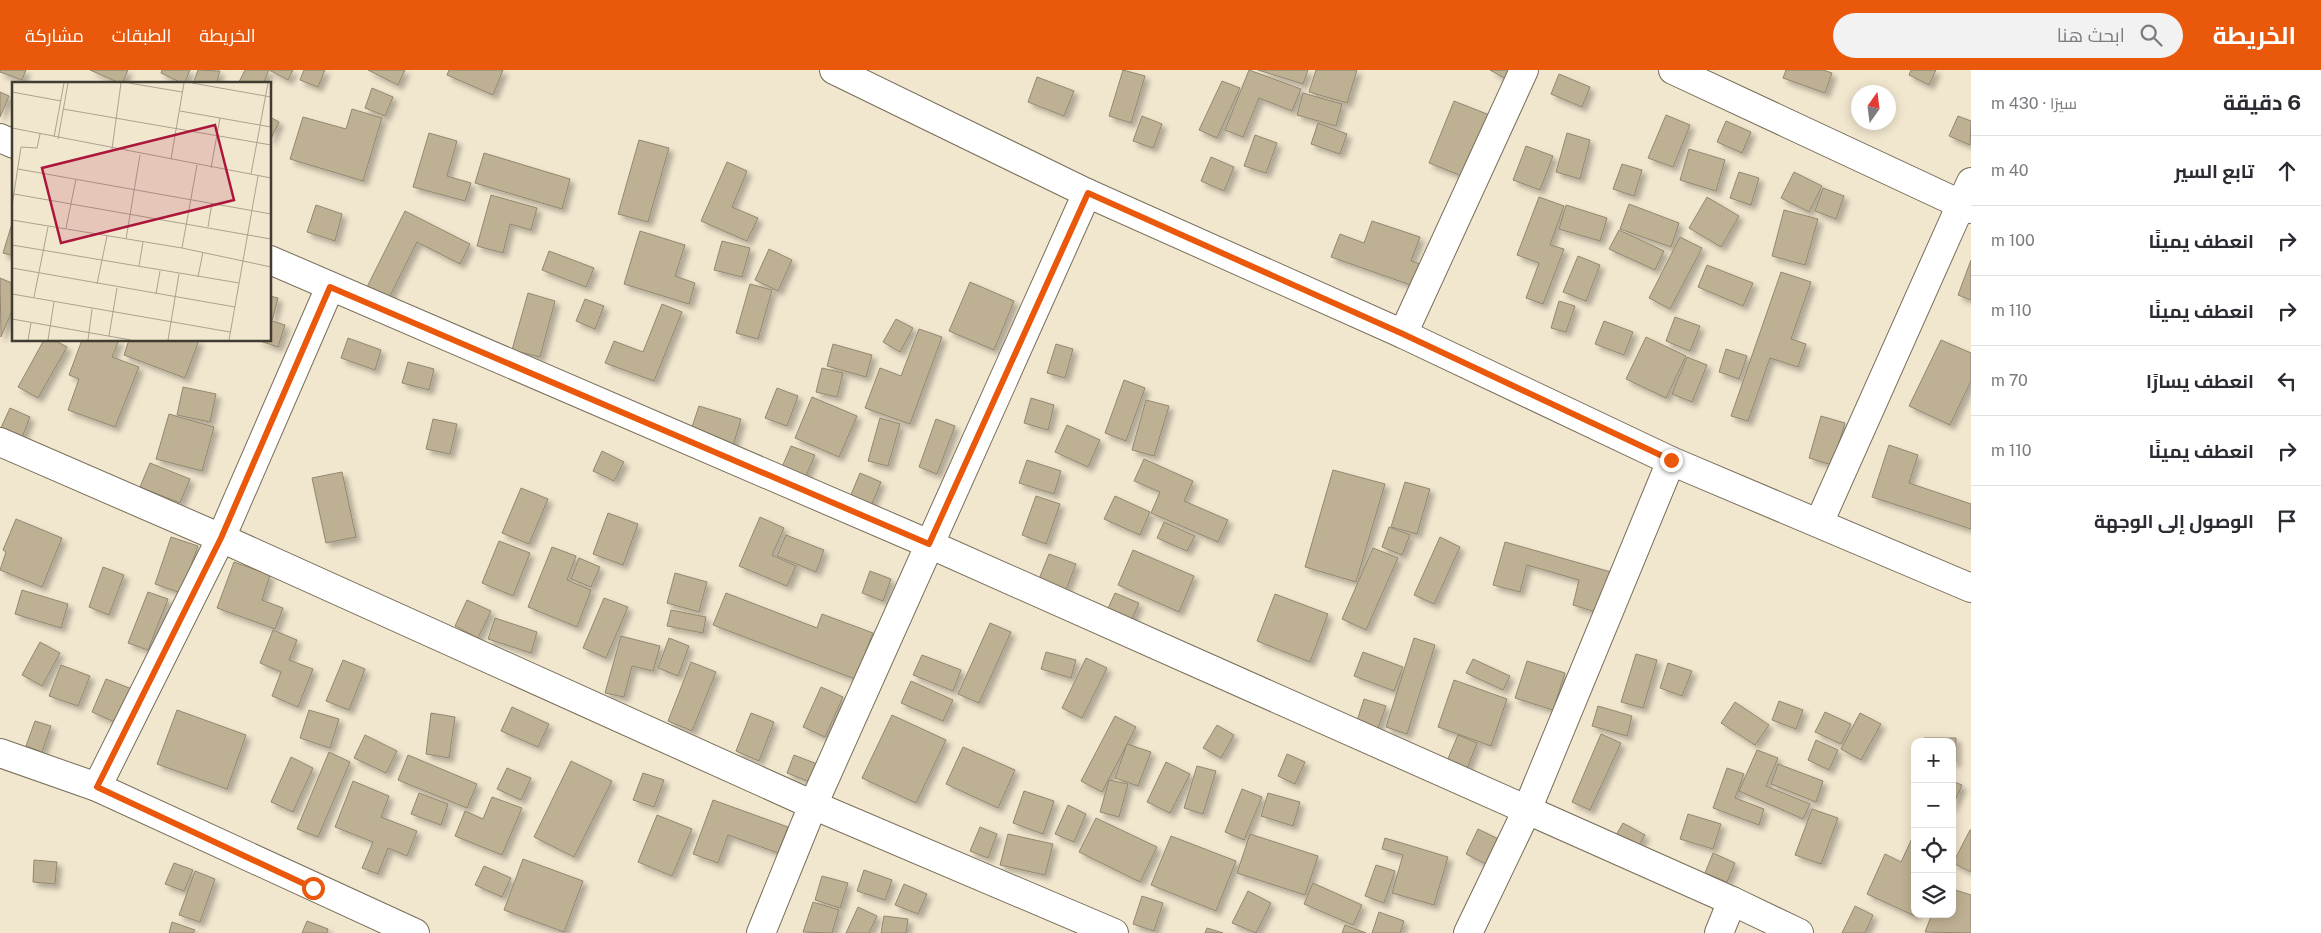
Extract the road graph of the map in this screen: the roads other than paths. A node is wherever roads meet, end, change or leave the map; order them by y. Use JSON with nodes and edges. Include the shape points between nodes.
{"nodes":[{"id":1,"x":834,"y":70,"type":"edge"},
{"id":2,"x":1524,"y":70,"type":"edge"},
{"id":3,"x":1673,"y":70,"type":"edge"},
{"id":4,"x":0,"y":138,"type":"edge"},
{"id":5,"x":12,"y":143,"type":"edge"},
{"id":6,"x":1088,"y":193,"type":"junction"},
{"id":7,"x":1968,"y":199,"type":"edge"},
{"id":8,"x":271,"y":260,"type":"edge"},
{"id":9,"x":330,"y":287,"type":"junction"},
{"id":10,"x":1403,"y":334,"type":"junction"},
{"id":11,"x":0,"y":442,"type":"edge"},
{"id":12,"x":1671,"y":460,"type":"junction"},
{"id":13,"x":1819,"y":524,"type":"junction"},
{"id":14,"x":221,"y":538,"type":"junction"},
{"id":15,"x":929,"y":544,"type":"junction"},
{"id":16,"x":1971,"y":588,"type":"edge"},
{"id":17,"x":0,"y":753,"type":"edge"},
{"id":18,"x":97,"y":787,"type":"junction"},
{"id":19,"x":813,"y":805,"type":"junction"},
{"id":20,"x":1527,"y":810,"type":"junction"},
{"id":21,"x":1732,"y":901,"type":"junction"},
{"id":22,"x":415,"y":933,"type":"edge"},
{"id":23,"x":761,"y":933,"type":"edge"},
{"id":24,"x":1114,"y":933,"type":"edge"},
{"id":25,"x":1468,"y":933,"type":"edge"},
{"id":26,"x":1719,"y":933,"type":"edge"},
{"id":27,"x":1799,"y":933,"type":"edge"}],
"edges":[{"from":1,"to":6,"type":"street"},
{"from":2,"to":10,"type":"street"},
{"from":3,"to":7,"type":"street"},
{"from":4,"to":5,"type":"street"},
{"from":6,"to":10,"type":"street"},
{"from":6,"to":15,"type":"street"},
{"from":7,"to":13,"type":"street"},
{"from":8,"to":9,"type":"street"},
{"from":9,"to":14,"type":"street"},
{"from":9,"to":15,"type":"street"},
{"from":10,"to":12,"type":"street"},
{"from":11,"to":14,"type":"street"},
{"from":12,"to":13,"type":"street"},
{"from":12,"to":20,"type":"street"},
{"from":13,"to":16,"type":"street"},
{"from":14,"to":18,"type":"street"},
{"from":14,"to":19,"type":"street"},
{"from":15,"to":19,"type":"street"},
{"from":15,"to":20,"type":"street"},
{"from":17,"to":18,"type":"street"},
{"from":18,"to":22,"type":"street"},
{"from":19,"to":23,"type":"street"},
{"from":19,"to":24,"type":"street"},
{"from":20,"to":21,"type":"street"},
{"from":20,"to":25,"type":"street"},
{"from":21,"to":26,"type":"street"},
{"from":21,"to":27,"type":"street"}]}
